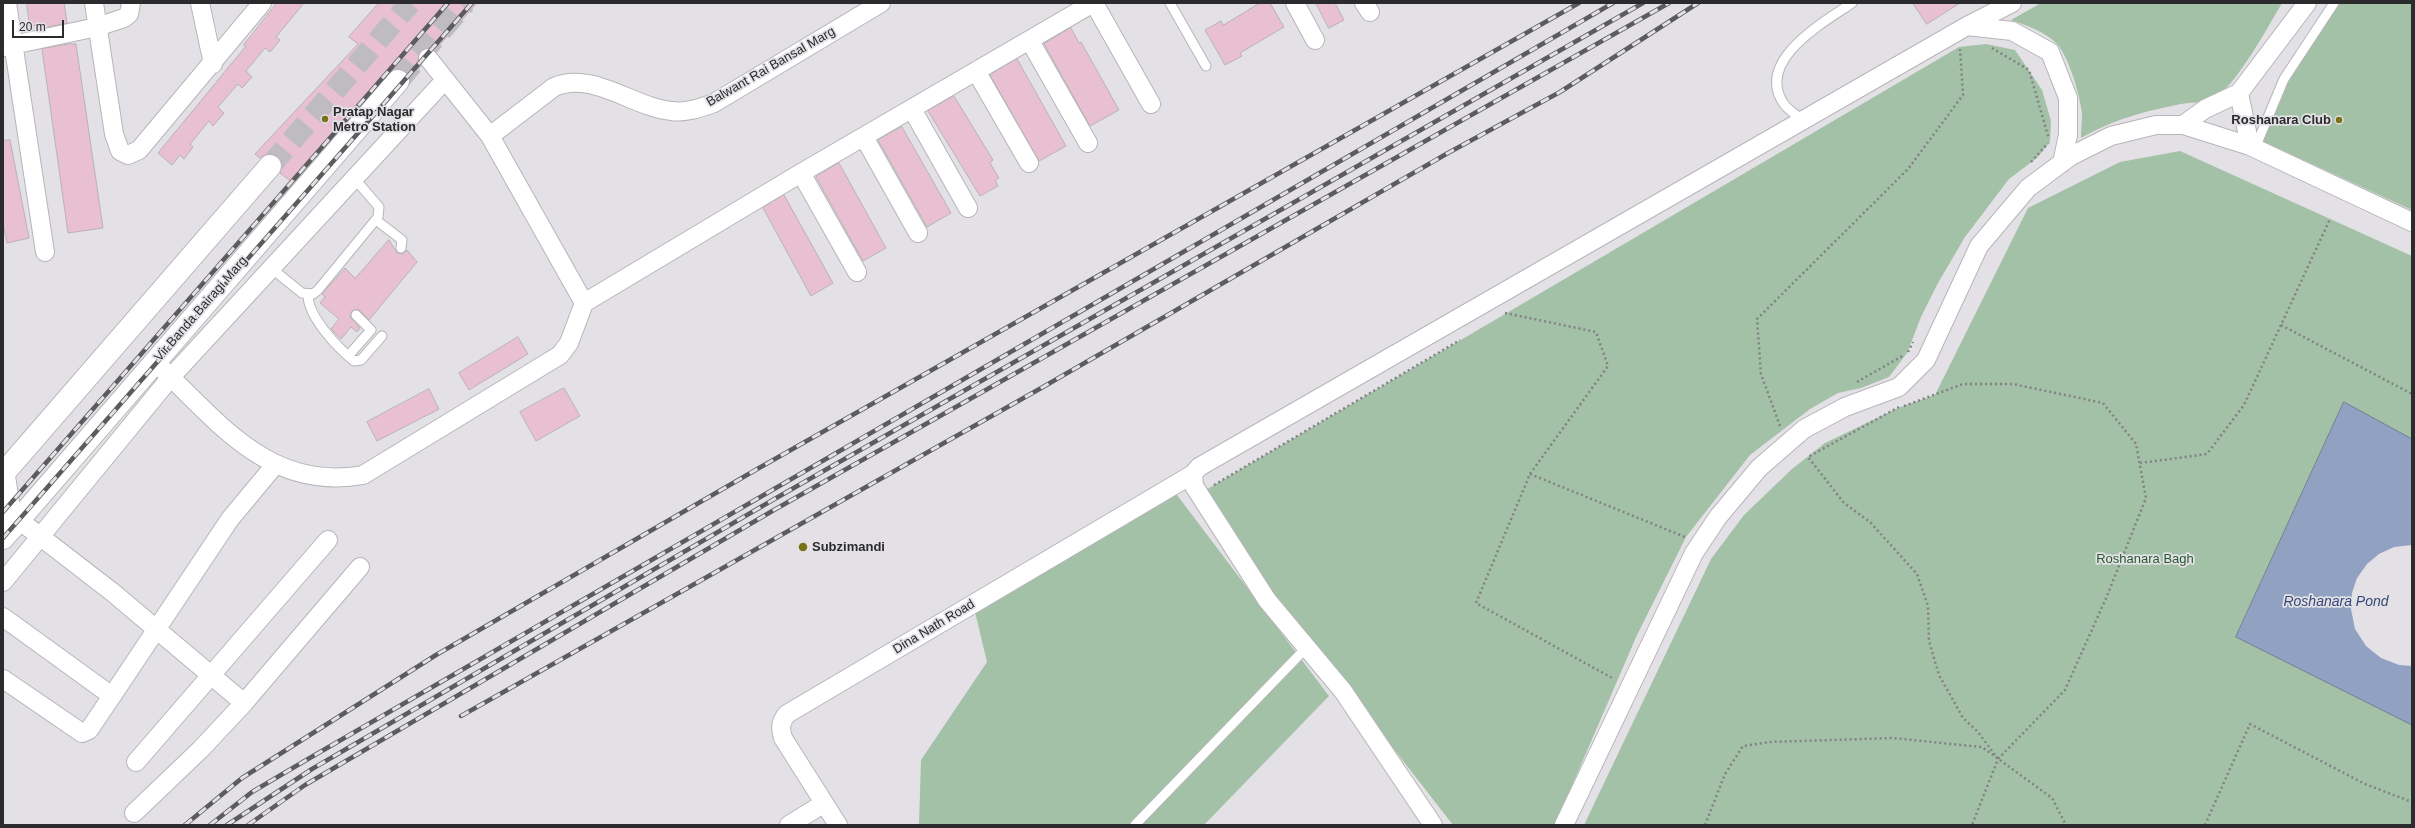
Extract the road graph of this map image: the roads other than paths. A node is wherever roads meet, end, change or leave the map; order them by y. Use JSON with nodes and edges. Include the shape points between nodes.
{"nodes":[{"id":1,"x":7,"y":3,"type":"edge"},
{"id":2,"x":94,"y":3,"type":"edge"},
{"id":3,"x":132,"y":3,"type":"edge"},
{"id":4,"x":200,"y":3,"type":"edge"},
{"id":5,"x":262,"y":3,"type":"edge"},
{"id":6,"x":881,"y":3,"type":"edge"},
{"id":7,"x":1093,"y":3,"type":"edge"},
{"id":8,"x":1170,"y":3,"type":"edge"},
{"id":9,"x":1294,"y":3,"type":"edge"},
{"id":10,"x":1852,"y":3,"type":"edge"},
{"id":11,"x":2012,"y":3,"type":"edge"},
{"id":12,"x":2307,"y":3,"type":"edge"},
{"id":13,"x":2334,"y":3,"type":"edge"},
{"id":14,"x":98,"y":26,"type":"junction"},
{"id":15,"x":1967,"y":26,"type":"junction"},
{"id":16,"x":1315,"y":40,"type":"dead end"},
{"id":17,"x":1030,"y":41,"type":"junction"},
{"id":18,"x":8,"y":46,"type":"edge"},
{"id":19,"x":428,"y":58,"type":"dead end"},
{"id":20,"x":213,"y":64,"type":"junction"},
{"id":21,"x":1206,"y":66,"type":"dead end"},
{"id":22,"x":976,"y":71,"type":"junction"},
{"id":23,"x":445,"y":80,"type":"junction"},
{"id":24,"x":398,"y":81,"type":"tunnel mouth"},
{"id":25,"x":2239,"y":93,"type":"junction"},
{"id":26,"x":1151,"y":104,"type":"dead end"},
{"id":27,"x":912,"y":109,"type":"junction"},
{"id":28,"x":1802,"y":120,"type":"junction"},
{"id":29,"x":2183,"y":125,"type":"junction"},
{"id":30,"x":490,"y":136,"type":"junction"},
{"id":31,"x":864,"y":137,"type":"junction"},
{"id":32,"x":1088,"y":143,"type":"dead end"},
{"id":33,"x":2253,"y":147,"type":"junction"},
{"id":34,"x":1030,"y":163,"type":"dead end"},
{"id":35,"x":2062,"y":163,"type":"junction"},
{"id":36,"x":270,"y":166,"type":"tunnel mouth"},
{"id":37,"x":801,"y":173,"type":"junction"},
{"id":38,"x":354,"y":178,"type":"junction"},
{"id":39,"x":968,"y":208,"type":"dead end"},
{"id":40,"x":376,"y":220,"type":"junction"},
{"id":41,"x":2412,"y":222,"type":"edge"},
{"id":42,"x":918,"y":233,"type":"dead end"},
{"id":43,"x":401,"y":248,"type":"dead end"},
{"id":44,"x":46,"y":252,"type":"dead end"},
{"id":45,"x":271,"y":268,"type":"junction"},
{"id":46,"x":857,"y":272,"type":"dead end"},
{"id":47,"x":308,"y":294,"type":"junction"},
{"id":48,"x":584,"y":303,"type":"junction"},
{"id":49,"x":356,"y":315,"type":"dead end"},
{"id":50,"x":382,"y":336,"type":"dead end"},
{"id":51,"x":348,"y":356,"type":"junction"},
{"id":52,"x":155,"y":362,"type":"junction"},
{"id":53,"x":171,"y":377,"type":"junction"},
{"id":54,"x":275,"y":465,"type":"junction"},
{"id":55,"x":3,"y":472,"type":"edge"},
{"id":56,"x":1193,"y":474,"type":"junction"},
{"id":57,"x":11,"y":529,"type":"edge"},
{"id":58,"x":39,"y":536,"type":"junction"},
{"id":59,"x":328,"y":540,"type":"dead end"},
{"id":60,"x":360,"y":567,"type":"dead end"},
{"id":61,"x":3,"y":582,"type":"edge"},
{"id":62,"x":3,"y":616,"type":"edge"},
{"id":63,"x":156,"y":629,"type":"junction"},
{"id":64,"x":1307,"y":647,"type":"junction"},
{"id":65,"x":212,"y":675,"type":"junction"},
{"id":66,"x":3,"y":679,"type":"edge"},
{"id":67,"x":112,"y":696,"type":"junction"},
{"id":68,"x":244,"y":703,"type":"junction"},
{"id":69,"x":136,"y":762,"type":"dead end"},
{"id":70,"x":823,"y":804,"type":"junction"},
{"id":71,"x":134,"y":813,"type":"dead end"},
{"id":72,"x":789,"y":825,"type":"edge"},
{"id":73,"x":838,"y":825,"type":"edge"},
{"id":74,"x":1135,"y":825,"type":"edge"},
{"id":75,"x":1433,"y":825,"type":"edge"},
{"id":76,"x":1564,"y":825,"type":"edge"}],
"edges":[{"from":1,"to":18,"type":"street"},
{"from":2,"to":14,"type":"street"},
{"from":3,"to":14,"type":"street","via":[[129,14],[124,18]]},
{"from":4,"to":20,"type":"street"},
{"from":5,"to":20,"type":"street"},
{"from":6,"to":30,"type":"street","name":"Balwant Rai Bansal Marg","via":[[714,103],[699,109],[670,111],[586,83],[565,82],[554,87]]},
{"from":7,"to":17,"type":"street"},
{"from":7,"to":26,"type":"street"},
{"from":8,"to":21,"type":"lane"},
{"from":9,"to":16,"type":"street"},
{"from":10,"to":28,"type":"lane","via":[[1805,35],[1788,53],[1781,65],[1777,80],[1778,93],[1784,105]]},
{"from":11,"to":15,"type":"street","name":"Dina Nath Road"},
{"from":12,"to":25,"type":"street"},
{"from":13,"to":33,"type":"lane","via":[[2284,79]]},
{"from":14,"to":18,"type":"street"},
{"from":14,"to":20,"type":"street","via":[[114,134],[120,151],[128,155],[140,150]]},
{"from":15,"to":28,"type":"street","name":"Dina Nath Road"},
{"from":15,"to":35,"type":"street","via":[[2012,31],[2050,52],[2068,98],[2068,135]]},
{"from":17,"to":22,"type":"street"},
{"from":17,"to":32,"type":"street"},
{"from":18,"to":44,"type":"street"},
{"from":19,"to":23,"type":"street"},
{"from":22,"to":27,"type":"street"},
{"from":22,"to":34,"type":"street"},
{"from":23,"to":30,"type":"street"},
{"from":23,"to":38,"type":"street"},
{"from":24,"to":52,"type":"main road","name":"Vir Banda Bairagi Marg"},
{"from":25,"to":29,"type":"street","via":[[2205,110]]},
{"from":25,"to":33,"type":"street"},
{"from":27,"to":31,"type":"street"},
{"from":27,"to":39,"type":"street"},
{"from":28,"to":56,"type":"street","name":"Dina Nath Road","via":[[1206,463]]},
{"from":29,"to":33,"type":"street"},
{"from":29,"to":35,"type":"street","via":[[2156,125],[2111,136]]},
{"from":30,"to":48,"type":"street"},
{"from":31,"to":37,"type":"street"},
{"from":31,"to":42,"type":"street"},
{"from":33,"to":41,"type":"street"},
{"from":35,"to":76,"type":"street","via":[[2028,188],[1979,246],[1926,360],[1899,387],[1845,407],[1804,429],[1759,468],[1718,517],[1694,553]]},
{"from":36,"to":55,"type":"main road"},
{"from":37,"to":46,"type":"street"},
{"from":37,"to":48,"type":"street"},
{"from":38,"to":40,"type":"lane","via":[[379,207]]},
{"from":38,"to":45,"type":"street"},
{"from":40,"to":43,"type":"lane","via":[[402,240]]},
{"from":40,"to":47,"type":"lane","via":[[318,290],[314,294]]},
{"from":45,"to":47,"type":"lane","via":[[302,294]]},
{"from":45,"to":53,"type":"street"},
{"from":47,"to":51,"type":"lane","via":[[307,303],[315,318]]},
{"from":48,"to":54,"type":"street","via":[[569,343],[560,355],[363,475],[340,479],[310,475]]},
{"from":49,"to":51,"type":"lane","via":[[371,330]]},
{"from":50,"to":51,"type":"lane","via":[[361,360],[354,361]]},
{"from":52,"to":53,"type":"street"},
{"from":52,"to":57,"type":"main road","name":"Vir Banda Bairagi Marg"},
{"from":53,"to":54,"type":"street","via":[[253,453]]},
{"from":53,"to":58,"type":"street"},
{"from":54,"to":63,"type":"street","via":[[230,519]]},
{"from":55,"to":57,"type":"main road"},
{"from":56,"to":64,"type":"street","via":[[1194,486],[1267,600]]},
{"from":56,"to":70,"type":"street","name":"Dina Nath Road","via":[[787,714],[780,729],[783,738]]},
{"from":57,"to":58,"type":"street"},
{"from":58,"to":61,"type":"street"},
{"from":58,"to":63,"type":"street"},
{"from":59,"to":65,"type":"street"},
{"from":60,"to":68,"type":"street"},
{"from":62,"to":67,"type":"street"},
{"from":63,"to":65,"type":"street"},
{"from":63,"to":67,"type":"street"},
{"from":64,"to":74,"type":"lane"},
{"from":64,"to":75,"type":"street","via":[[1343,691]]},
{"from":65,"to":68,"type":"street"},
{"from":65,"to":69,"type":"street"},
{"from":66,"to":67,"type":"street","via":[[82,733],[89,730]]},
{"from":68,"to":71,"type":"street","via":[[201,749]]},
{"from":70,"to":72,"type":"street"},
{"from":70,"to":73,"type":"street","name":"Dina Nath Road"}]}
